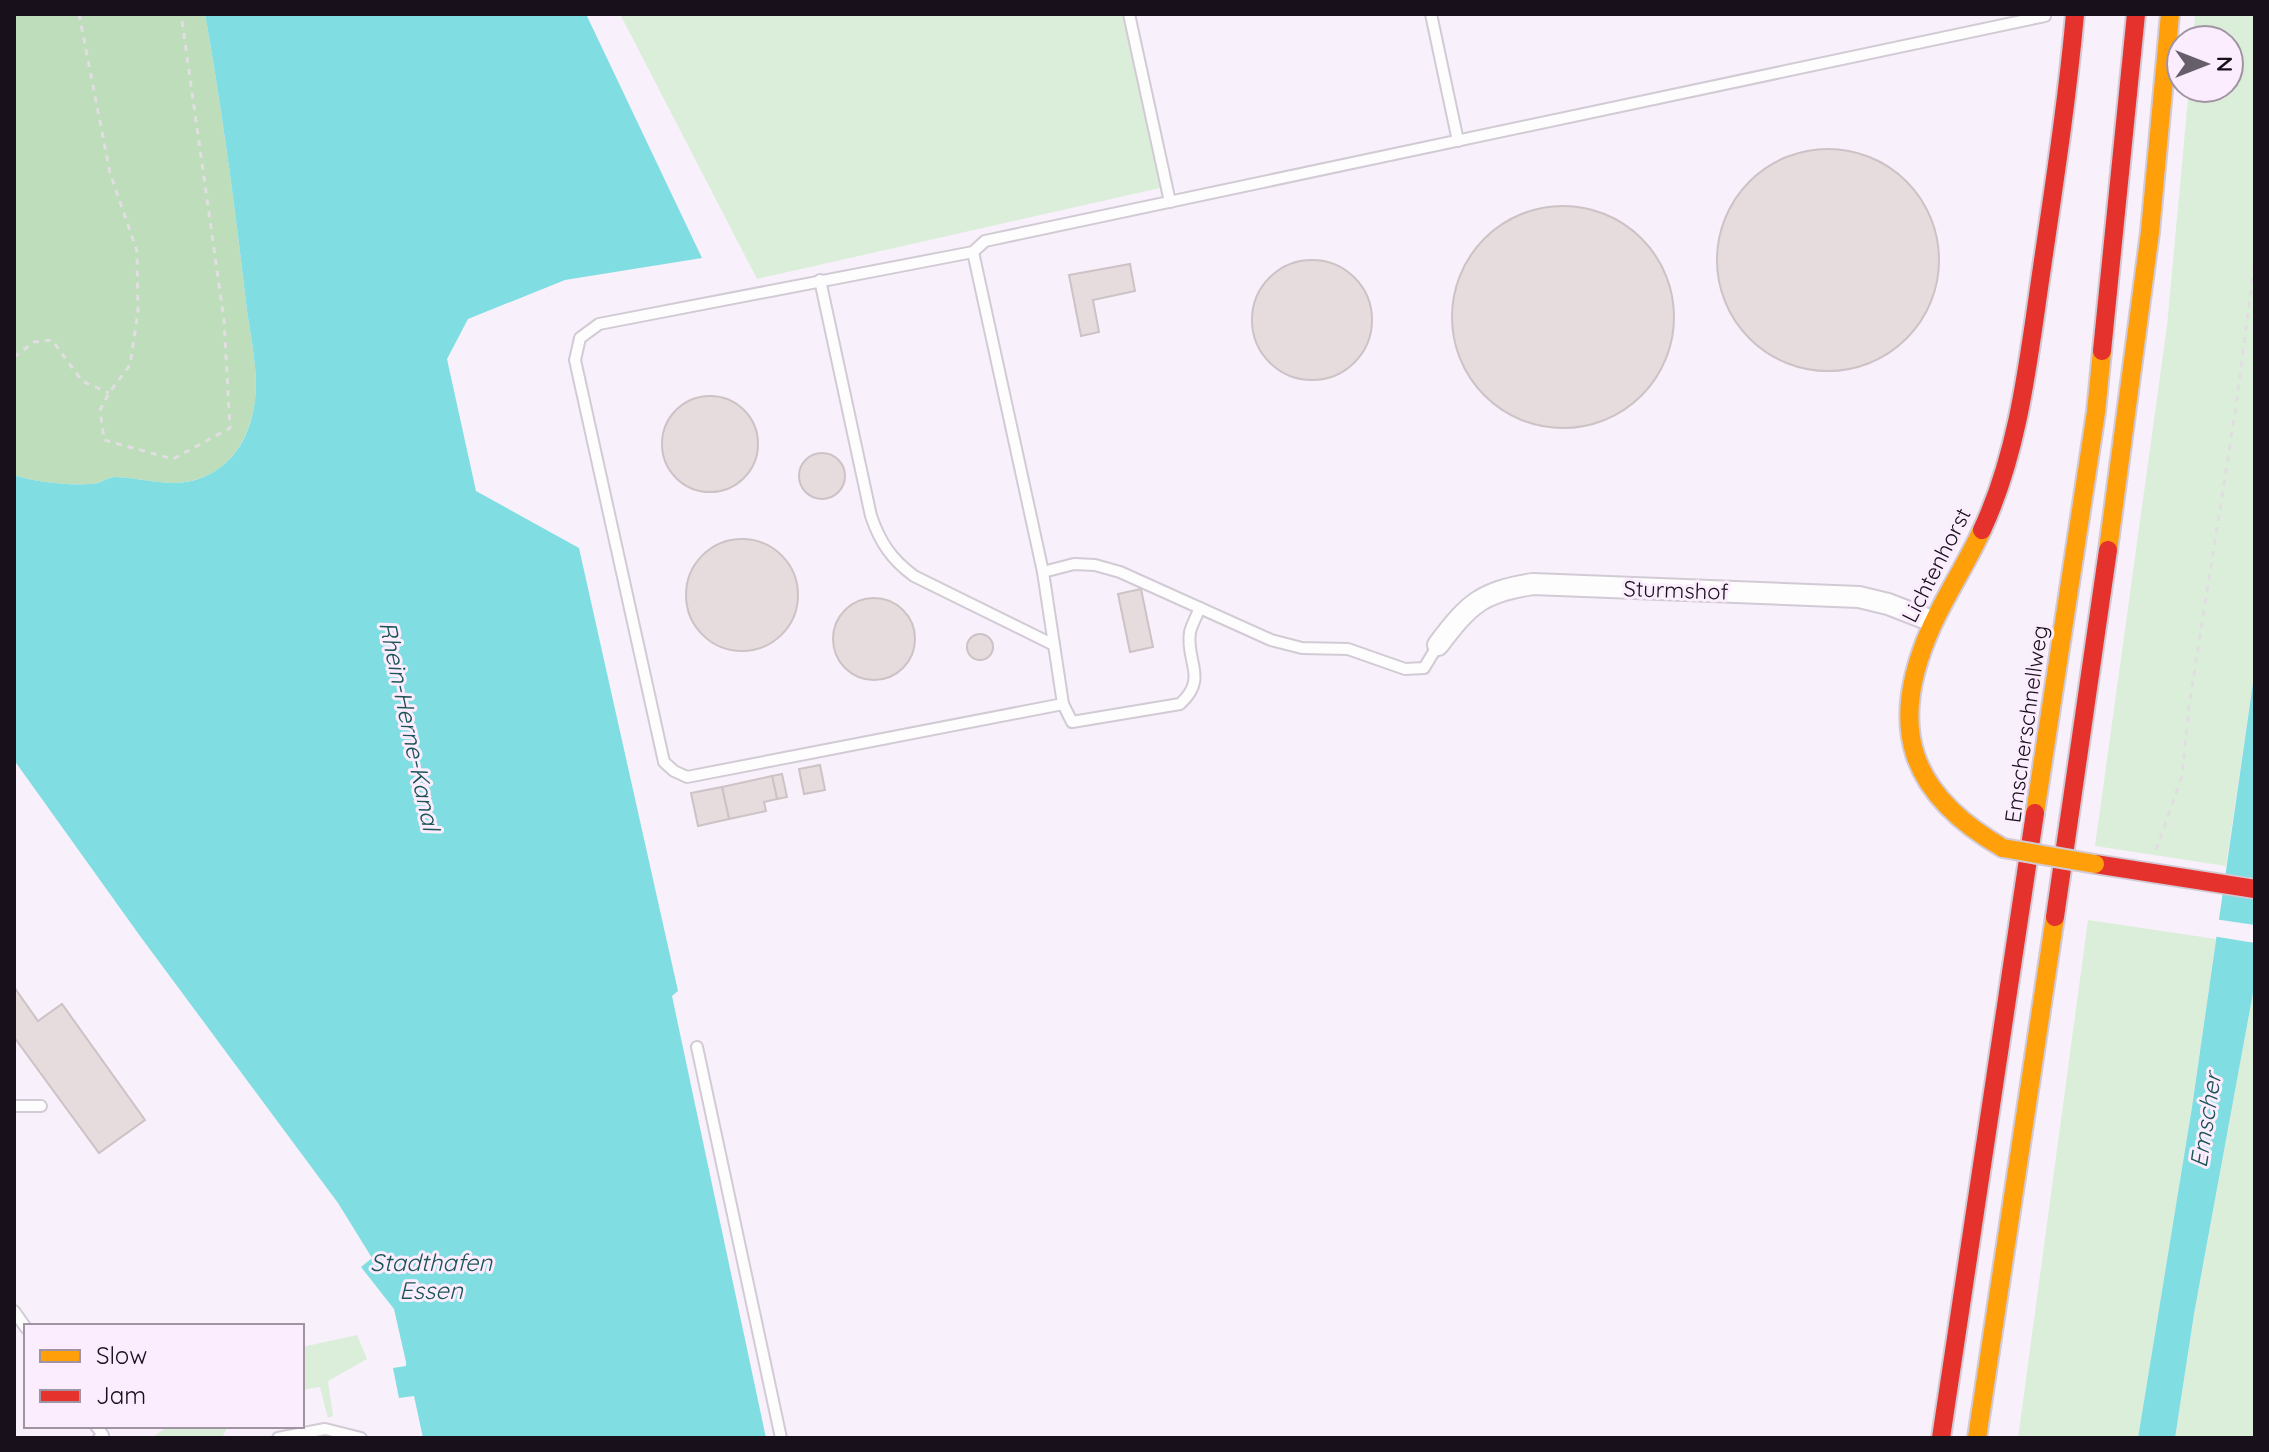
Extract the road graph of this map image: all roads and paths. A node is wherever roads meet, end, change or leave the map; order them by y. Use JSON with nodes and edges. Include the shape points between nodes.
{"nodes":[{"id":1,"x":79,"y":14,"type":"edge"},
{"id":2,"x":181,"y":14,"type":"edge"},
{"id":3,"x":1129,"y":14,"type":"edge"},
{"id":4,"x":1431,"y":14,"type":"edge"},
{"id":5,"x":2045,"y":14,"type":"edge"},
{"id":6,"x":2075,"y":14,"type":"edge"},
{"id":7,"x":2136,"y":14,"type":"edge"},
{"id":8,"x":2170,"y":14,"type":"edge"},
{"id":9,"x":1458,"y":141,"type":"junction"},
{"id":10,"x":1170,"y":202,"type":"junction"},
{"id":11,"x":973,"y":252,"type":"junction"},
{"id":12,"x":2255,"y":260,"type":"edge"},
{"id":13,"x":820,"y":280,"type":"junction"},
{"id":14,"x":14,"y":357,"type":"edge"},
{"id":15,"x":109,"y":393,"type":"junction"},
{"id":16,"x":1043,"y":572,"type":"junction"},
{"id":17,"x":1200,"y":608,"type":"junction"},
{"id":18,"x":1932,"y":621,"type":"junction"},
{"id":19,"x":1054,"y":645,"type":"junction"},
{"id":20,"x":1438,"y":645,"type":"joint"},
{"id":21,"x":1063,"y":704,"type":"junction"},
{"id":22,"x":2147,"y":872,"type":"junction"},
{"id":23,"x":2255,"y":889,"type":"edge"},
{"id":24,"x":697,"y":1047,"type":"dead end"},
{"id":25,"x":14,"y":1106,"type":"edge"},
{"id":26,"x":41,"y":1106,"type":"dead end"},
{"id":27,"x":278,"y":1438,"type":"edge"},
{"id":28,"x":361,"y":1438,"type":"edge"},
{"id":29,"x":781,"y":1438,"type":"edge"},
{"id":30,"x":1941,"y":1438,"type":"edge"},
{"id":31,"x":1977,"y":1438,"type":"edge"}],
"edges":[{"from":1,"to":15,"type":"path","via":[[110,173],[137,251],[138,312],[130,365]]},
{"from":2,"to":15,"type":"path","via":[[224,320],[230,428],[173,459],[104,440],[100,410]]},
{"from":3,"to":10,"type":"lane"},
{"from":4,"to":9,"type":"lane"},
{"from":5,"to":9,"type":"lane"},
{"from":6,"to":18,"type":"main road","name":"Lichtenhorst","via":[[2055,185],[2013,435],[1981,533]]},
{"from":7,"to":30,"type":"main road","name":"Emscherschnellweg","via":[[2096,412]]},
{"from":8,"to":31,"type":"main road","via":[[2127,420]]},
{"from":9,"to":10,"type":"lane"},
{"from":10,"to":11,"type":"lane","via":[[985,241]]},
{"from":11,"to":13,"type":"lane"},
{"from":11,"to":16,"type":"lane"},
{"from":12,"to":22,"type":"path","via":[[2182,776]]},
{"from":13,"to":19,"type":"lane","via":[[880,540],[895,562],[914,576]]},
{"from":13,"to":21,"type":"lane","via":[[599,324],[580,338],[575,360],[664,762],[687,777]]},
{"from":14,"to":15,"type":"path","via":[[34,342],[52,340],[82,381]]},
{"from":16,"to":17,"type":"lane","via":[[1095,565]]},
{"from":16,"to":19,"type":"lane"},
{"from":17,"to":20,"type":"lane","via":[[1271,640],[1302,648],[1348,649],[1405,669],[1424,668]]},
{"from":17,"to":21,"type":"lane","via":[[1190,634],[1196,673],[1191,694],[1180,704],[1072,722]]},
{"from":18,"to":20,"type":"street","name":"Sturmshof","via":[[1859,597],[1533,584],[1478,601]]},
{"from":18,"to":22,"type":"main road","name":"Lichtenhorst","bridge":true,"via":[[1912,685],[1909,718],[1920,767],[1948,812],[2003,848]]},
{"from":19,"to":21,"type":"lane"},
{"from":22,"to":23,"type":"main road","name":"Lichtenhorst"},
{"from":24,"to":29,"type":"lane"},
{"from":25,"to":26,"type":"lane"},
{"from":27,"to":28,"type":"lane","via":[[325,1429]]}]}
